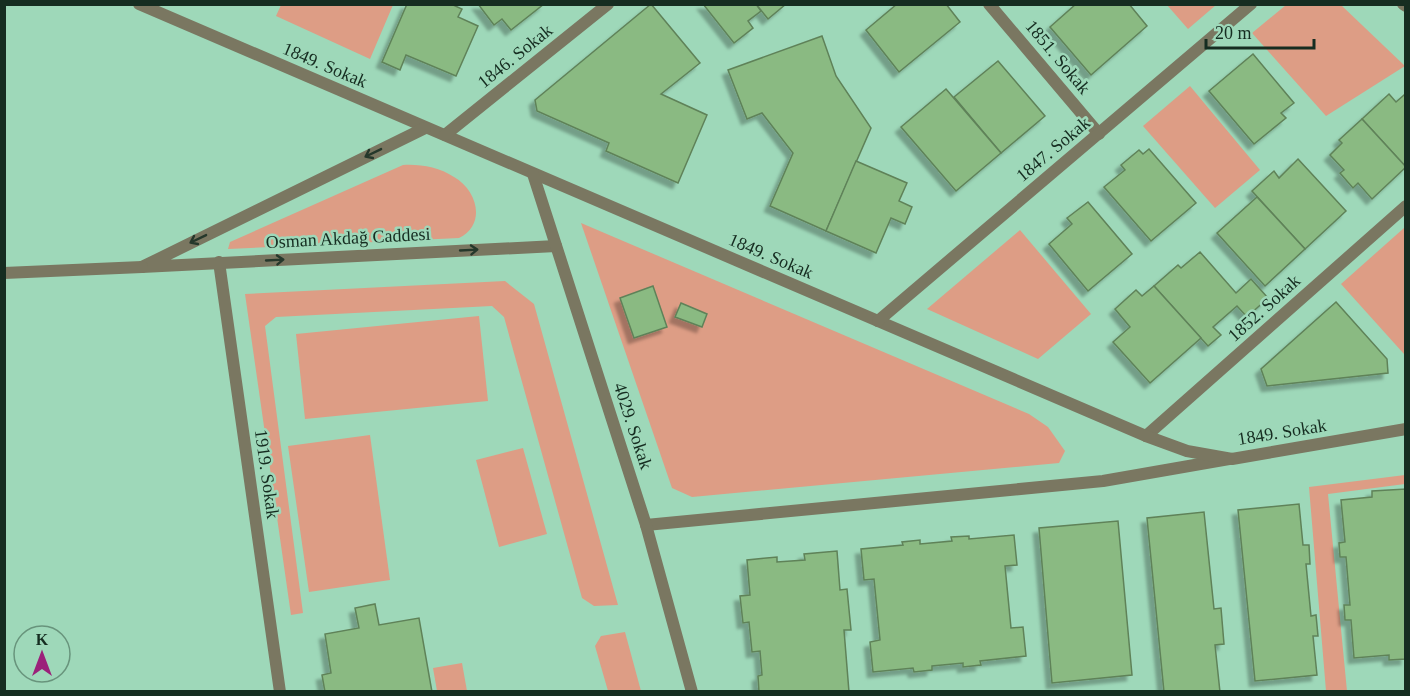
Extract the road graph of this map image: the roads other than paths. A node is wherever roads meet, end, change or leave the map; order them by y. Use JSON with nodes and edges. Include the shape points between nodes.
{"nodes":[{"id":1,"x":139,"y":4,"type":"edge"},
{"id":2,"x":989,"y":4,"type":"edge"},
{"id":3,"x":1251,"y":4,"type":"edge"},
{"id":4,"x":607,"y":5,"type":"edge"},
{"id":5,"x":425,"y":128,"type":"junction"},
{"id":6,"x":1099,"y":134,"type":"junction"},
{"id":7,"x":445,"y":135,"type":"junction"},
{"id":8,"x":533,"y":174,"type":"junction"},
{"id":9,"x":1406,"y":206,"type":"edge"},
{"id":10,"x":556,"y":246,"type":"junction"},
{"id":11,"x":219,"y":262,"type":"junction"},
{"id":12,"x":142,"y":267,"type":"junction"},
{"id":13,"x":4,"y":273,"type":"edge"},
{"id":14,"x":878,"y":321,"type":"junction"},
{"id":15,"x":1406,"y":429,"type":"edge"},
{"id":16,"x":1146,"y":436,"type":"junction"},
{"id":17,"x":1232,"y":459,"type":"junction"},
{"id":18,"x":646,"y":525,"type":"junction"},
{"id":19,"x":280,"y":692,"type":"edge"},
{"id":20,"x":692,"y":692,"type":"edge"}],
"edges":[{"from":1,"to":5,"type":"street","name":"1849. Sokak"},
{"from":2,"to":6,"type":"street","name":"1851. Sokak"},
{"from":3,"to":6,"type":"street","name":"1847. Sokak"},
{"from":4,"to":7,"type":"street","name":"1846. Sokak"},
{"from":5,"to":7,"type":"street","name":"1849. Sokak"},
{"from":5,"to":12,"type":"street","name":"Osman Akdağ Caddesi","one_way":true},
{"from":6,"to":14,"type":"street","name":"1847. Sokak"},
{"from":7,"to":8,"type":"street","name":"1849. Sokak"},
{"from":8,"to":10,"type":"street","name":"4029. Sokak"},
{"from":8,"to":14,"type":"street","name":"1849. Sokak"},
{"from":9,"to":16,"type":"street","name":"1852. Sokak"},
{"from":11,"to":10,"type":"street","name":"Osman Akdağ Caddesi","one_way":true},
{"from":10,"to":18,"type":"street","name":"4029. Sokak"},
{"from":11,"to":12,"type":"street","name":"Osman Akdağ Caddesi"},
{"from":11,"to":19,"type":"street","name":"1919. Sokak"},
{"from":12,"to":13,"type":"street","name":"Osman Akdağ Caddesi"},
{"from":14,"to":16,"type":"street","name":"1849. Sokak"},
{"from":15,"to":17,"type":"street","name":"1849. Sokak"},
{"from":16,"to":17,"type":"street","name":"1849. Sokak","via":[[1187,451]]},
{"from":17,"to":18,"type":"street","via":[[1103,481]]},
{"from":18,"to":20,"type":"street","name":"4029. Sokak"}]}
